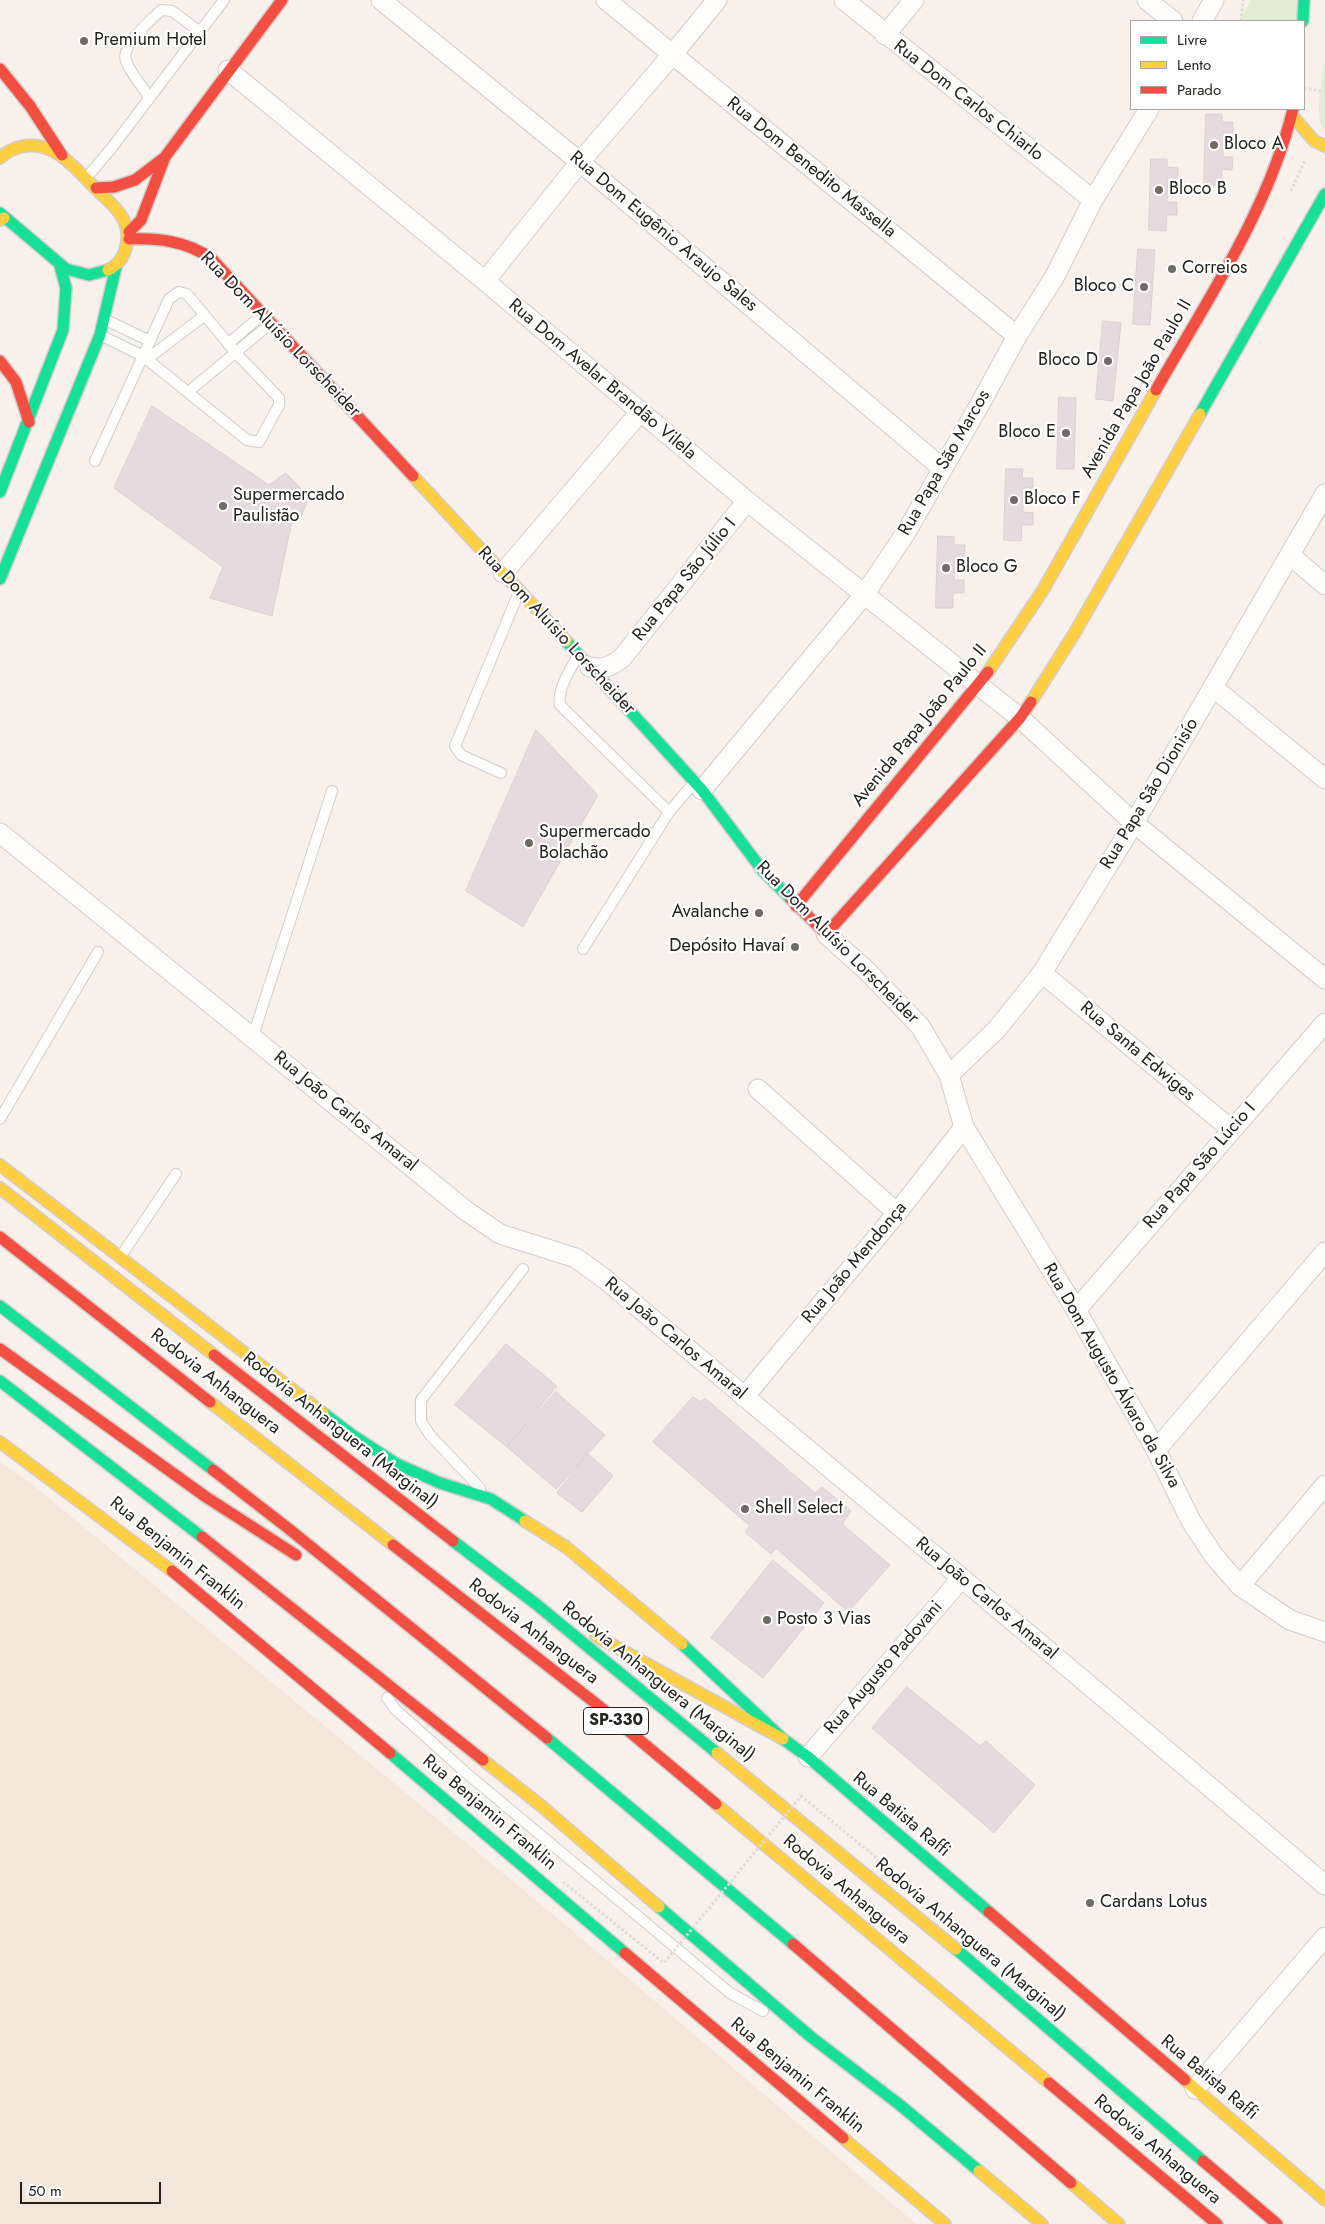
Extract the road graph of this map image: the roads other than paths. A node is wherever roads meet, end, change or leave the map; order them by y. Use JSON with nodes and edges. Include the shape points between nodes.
{"nodes":[{"id":1,"x":224,"y":0,"type":"edge"},
{"id":2,"x":282,"y":0,"type":"edge"},
{"id":3,"x":381,"y":0,"type":"edge"},
{"id":4,"x":606,"y":0,"type":"edge"},
{"id":5,"x":717,"y":0,"type":"edge"},
{"id":6,"x":844,"y":0,"type":"edge"},
{"id":7,"x":914,"y":0,"type":"edge"},
{"id":8,"x":1147,"y":0,"type":"edge"},
{"id":9,"x":1214,"y":0,"type":"edge"},
{"id":10,"x":1304,"y":0,"type":"edge"},
{"id":11,"x":1172,"y":20,"type":"edge"},
{"id":12,"x":1203,"y":20,"type":"edge"},
{"id":13,"x":1302,"y":20,"type":"edge"},
{"id":14,"x":199,"y":31,"type":"junction"},
{"id":15,"x":885,"y":35,"type":"junction"},
{"id":16,"x":672,"y":55,"type":"junction"},
{"id":17,"x":0,"y":69,"type":"edge"},
{"id":18,"x":228,"y":70,"type":"junction"},
{"id":19,"x":149,"y":97,"type":"junction"},
{"id":20,"x":30,"y":106,"type":"junction"},
{"id":21,"x":1148,"y":110,"type":"edge"},
{"id":22,"x":1292,"y":112,"type":"edge"},
{"id":23,"x":21,"y":118,"type":"dead end"},
{"id":24,"x":12,"y":136,"type":"dead end"},
{"id":25,"x":1325,"y":146,"type":"edge"},
{"id":26,"x":2,"y":156,"type":"edge"},
{"id":27,"x":62,"y":156,"type":"junction"},
{"id":28,"x":165,"y":157,"type":"junction"},
{"id":29,"x":580,"y":162,"type":"junction"},
{"id":30,"x":86,"y":178,"type":"junction"},
{"id":31,"x":96,"y":188,"type":"junction"},
{"id":32,"x":1325,"y":194,"type":"edge"},
{"id":33,"x":1093,"y":200,"type":"junction"},
{"id":34,"x":1,"y":217,"type":"edge"},
{"id":35,"x":129,"y":235,"type":"junction"},
{"id":36,"x":60,"y":266,"type":"junction"},
{"id":37,"x":116,"y":267,"type":"junction"},
{"id":38,"x":485,"y":281,"type":"junction"},
{"id":39,"x":263,"y":314,"type":"junction"},
{"id":40,"x":204,"y":316,"type":"junction"},
{"id":41,"x":104,"y":318,"type":"junction"},
{"id":42,"x":272,"y":323,"type":"junction"},
{"id":43,"x":100,"y":335,"type":"junction"},
{"id":44,"x":1016,"y":336,"type":"junction"},
{"id":45,"x":150,"y":341,"type":"junction"},
{"id":46,"x":228,"y":344,"type":"junction"},
{"id":47,"x":236,"y":353,"type":"junction"},
{"id":48,"x":145,"y":357,"type":"junction"},
{"id":49,"x":0,"y":361,"type":"edge"},
{"id":50,"x":188,"y":392,"type":"junction"},
{"id":51,"x":641,"y":411,"type":"junction"},
{"id":52,"x":29,"y":422,"type":"junction"},
{"id":53,"x":95,"y":461,"type":"dead end"},
{"id":54,"x":942,"y":468,"type":"junction"},
{"id":55,"x":0,"y":492,"type":"edge"},
{"id":56,"x":1325,"y":494,"type":"edge"},
{"id":57,"x":747,"y":501,"type":"junction"},
{"id":58,"x":1290,"y":555,"type":"junction"},
{"id":59,"x":503,"y":573,"type":"junction"},
{"id":60,"x":0,"y":580,"type":"edge"},
{"id":61,"x":1325,"y":585,"type":"edge"},
{"id":62,"x":519,"y":591,"type":"junction"},
{"id":63,"x":864,"y":595,"type":"junction"},
{"id":64,"x":622,"y":658,"type":"junction"},
{"id":65,"x":584,"y":661,"type":"junction"},
{"id":66,"x":979,"y":685,"type":"junction"},
{"id":67,"x":1214,"y":688,"type":"junction"},
{"id":68,"x":613,"y":692,"type":"junction"},
{"id":69,"x":1020,"y":718,"type":"junction"},
{"id":70,"x":501,"y":773,"type":"dead end"},
{"id":71,"x":1325,"y":779,"type":"edge"},
{"id":72,"x":699,"y":786,"type":"junction"},
{"id":73,"x":332,"y":791,"type":"dead end"},
{"id":74,"x":669,"y":812,"type":"junction"},
{"id":75,"x":1134,"y":824,"type":"junction"},
{"id":76,"x":0,"y":834,"type":"edge"},
{"id":77,"x":796,"y":906,"type":"junction"},
{"id":78,"x":826,"y":934,"type":"junction"},
{"id":79,"x":584,"y":949,"type":"dead end"},
{"id":80,"x":98,"y":952,"type":"dead end"},
{"id":81,"x":1042,"y":973,"type":"junction"},
{"id":82,"x":1325,"y":979,"type":"edge"},
{"id":83,"x":1325,"y":1023,"type":"edge"},
{"id":84,"x":253,"y":1036,"type":"junction"},
{"id":85,"x":949,"y":1075,"type":"junction"},
{"id":86,"x":758,"y":1090,"type":"dead end"},
{"id":87,"x":0,"y":1119,"type":"edge"},
{"id":88,"x":964,"y":1126,"type":"junction"},
{"id":89,"x":1232,"y":1130,"type":"junction"},
{"id":90,"x":0,"y":1165,"type":"edge"},
{"id":91,"x":176,"y":1174,"type":"dead end"},
{"id":92,"x":0,"y":1188,"type":"edge"},
{"id":93,"x":897,"y":1213,"type":"junction"},
{"id":94,"x":0,"y":1236,"type":"edge"},
{"id":95,"x":1325,"y":1252,"type":"edge"},
{"id":96,"x":120,"y":1257,"type":"junction"},
{"id":97,"x":523,"y":1269,"type":"dead end"},
{"id":98,"x":0,"y":1306,"type":"edge"},
{"id":99,"x":1076,"y":1310,"type":"junction"},
{"id":100,"x":0,"y":1349,"type":"edge"},
{"id":101,"x":0,"y":1381,"type":"edge"},
{"id":102,"x":744,"y":1397,"type":"junction"},
{"id":103,"x":0,"y":1442,"type":"edge"},
{"id":104,"x":1156,"y":1450,"type":"junction"},
{"id":105,"x":1325,"y":1485,"type":"edge"},
{"id":106,"x":491,"y":1499,"type":"junction"},
{"id":107,"x":303,"y":1559,"type":"dead end"},
{"id":108,"x":961,"y":1579,"type":"junction"},
{"id":109,"x":1240,"y":1586,"type":"junction"},
{"id":110,"x":343,"y":1588,"type":"dead end"},
{"id":111,"x":536,"y":1604,"type":"junction"},
{"id":112,"x":1325,"y":1632,"type":"edge"},
{"id":113,"x":370,"y":1672,"type":"junction"},
{"id":114,"x":510,"y":1708,"type":"junction"},
{"id":115,"x":783,"y":1739,"type":"junction"},
{"id":116,"x":808,"y":1757,"type":"junction"},
{"id":117,"x":1325,"y":1885,"type":"edge"},
{"id":118,"x":1325,"y":1937,"type":"edge"},
{"id":119,"x":811,"y":2037,"type":"junction"},
{"id":120,"x":1195,"y":2089,"type":"junction"},
{"id":121,"x":1325,"y":2200,"type":"edge"},
{"id":122,"x":1119,"y":2223,"type":"edge"},
{"id":123,"x":945,"y":2224,"type":"edge"},
{"id":124,"x":1042,"y":2224,"type":"edge"},
{"id":125,"x":1217,"y":2224,"type":"edge"},
{"id":126,"x":1277,"y":2224,"type":"edge"}],
"edges":[{"from":1,"to":14,"type":"lane"},
{"from":2,"to":18,"type":"main road"},
{"from":3,"to":29,"type":"street","name":"Rua Dom Eugênio Araujo Sales"},
{"from":4,"to":16,"type":"street","name":"Rua Dom Benedito Massella"},
{"from":5,"to":16,"type":"street"},
{"from":6,"to":15,"type":"street","name":"Rua Dom Carlos Chiarlo"},
{"from":7,"to":15,"type":"street"},
{"from":8,"to":11,"type":"street"},
{"from":9,"to":12,"type":"street"},
{"from":10,"to":13,"type":"main road"},
{"from":14,"to":19,"type":"lane"},
{"from":14,"to":19,"type":"lane","via":[[172,11],[162,10],[127,46],[126,62]]},
{"from":15,"to":33,"type":"street","name":"Rua Dom Carlos Chiarlo"},
{"from":16,"to":29,"type":"street"},
{"from":16,"to":44,"type":"street","name":"Rua Dom Benedito Massella"},
{"from":17,"to":20,"type":"main road"},
{"from":18,"to":28,"type":"main road"},
{"from":18,"to":38,"type":"street","name":"Rua Dom Avelar Brandão Vilela"},
{"from":19,"to":30,"type":"lane"},
{"from":20,"to":23,"type":"main road"},
{"from":20,"to":27,"type":"main road"},
{"from":21,"to":33,"type":"street","name":"Rua Papa São Marcos"},
{"from":22,"to":25,"type":"main road","via":[[1314,141]]},
{"from":22,"to":66,"type":"main road","name":"Avenida Papa João Paulo II","via":[[1271,175],[1244,234],[1043,590]]},
{"from":24,"to":26,"type":"main road"},
{"from":26,"to":27,"type":"main road","via":[[27,145],[42,146]]},
{"from":27,"to":30,"type":"main road"},
{"from":28,"to":31,"type":"main road","via":[[134,180],[114,187]]},
{"from":28,"to":35,"type":"main road","via":[[141,220]]},
{"from":29,"to":38,"type":"street"},
{"from":29,"to":54,"type":"street","name":"Rua Dom Eugênio Araujo Sales"},
{"from":30,"to":31,"type":"main road"},
{"from":31,"to":35,"type":"main road","via":[[115,204],[124,217]]},
{"from":32,"to":69,"type":"main road","via":[[1074,634]]},
{"from":33,"to":44,"type":"street","name":"Rua Papa São Marcos","via":[[1055,276]]},
{"from":34,"to":36,"type":"main road"},
{"from":35,"to":37,"type":"main road","via":[[124,254]]},
{"from":35,"to":39,"type":"main road","name":"Rua Dom Aluísio Lorscheider","via":[[181,242],[201,250]]},
{"from":36,"to":37,"type":"main road","via":[[86,276]]},
{"from":36,"to":52,"type":"main road","via":[[66,288],[63,330]]},
{"from":37,"to":41,"type":"main road"},
{"from":38,"to":51,"type":"street","name":"Rua Dom Avelar Brandão Vilela"},
{"from":39,"to":42,"type":"main road","name":"Rua Dom Aluísio Lorscheider"},
{"from":39,"to":46,"type":"lane"},
{"from":40,"to":45,"type":"lane","via":[[187,294],[179,292],[169,299]]},
{"from":40,"to":46,"type":"lane"},
{"from":40,"to":48,"type":"lane"},
{"from":41,"to":43,"type":"main road"},
{"from":41,"to":45,"type":"lane"},
{"from":42,"to":47,"type":"lane"},
{"from":42,"to":59,"type":"main road","name":"Rua Dom Aluísio Lorscheider"},
{"from":43,"to":48,"type":"lane"},
{"from":43,"to":60,"type":"main road"},
{"from":44,"to":54,"type":"street","name":"Rua Papa São Marcos"},
{"from":45,"to":48,"type":"lane"},
{"from":46,"to":47,"type":"lane"},
{"from":47,"to":50,"type":"lane"},
{"from":47,"to":50,"type":"lane","via":[[279,398],[279,406],[259,442],[247,440]]},
{"from":48,"to":50,"type":"lane"},
{"from":48,"to":53,"type":"lane"},
{"from":49,"to":52,"type":"main road","via":[[16,382]]},
{"from":51,"to":57,"type":"street","name":"Rua Dom Avelar Brandão Vilela"},
{"from":51,"to":59,"type":"street"},
{"from":52,"to":55,"type":"main road"},
{"from":54,"to":63,"type":"street","name":"Rua Papa São Marcos","via":[[905,534]]},
{"from":56,"to":58,"type":"street","name":"Rua Papa São Dionisío"},
{"from":57,"to":63,"type":"street","name":"Rua Dom Avelar Brandão Vilela"},
{"from":57,"to":64,"type":"street","name":"Rua Papa São Júlio I"},
{"from":58,"to":61,"type":"street"},
{"from":58,"to":67,"type":"street","name":"Rua Papa São Dionisío"},
{"from":59,"to":62,"type":"main road","name":"Rua Dom Aluísio Lorscheider"},
{"from":62,"to":65,"type":"main road","name":"Rua Dom Aluísio Lorscheider"},
{"from":62,"to":70,"type":"lane","via":[[455,746],[461,755]]},
{"from":63,"to":66,"type":"street","name":"Rua Dom Avelar Brandão Vilela"},
{"from":63,"to":72,"type":"street","name":"Rua Papa São Marcos"},
{"from":64,"to":65,"type":"street","name":"Rua Papa São Júlio I","via":[[604,669]]},
{"from":64,"to":68,"type":"street","name":"Rua Papa São Júlio I","via":[[615,674]]},
{"from":65,"to":68,"type":"main road","name":"Rua Dom Aluísio Lorscheider"},
{"from":65,"to":74,"type":"lane","via":[[568,673],[559,698],[560,705]]},
{"from":66,"to":69,"type":"street","name":"Rua Dom Avelar Brandão Vilela"},
{"from":66,"to":77,"type":"main road","name":"Avenida Papa João Paulo II"},
{"from":67,"to":71,"type":"street"},
{"from":67,"to":75,"type":"street","name":"Rua Papa São Dionisío"},
{"from":68,"to":72,"type":"main road","name":"Rua Dom Aluísio Lorscheider"},
{"from":69,"to":75,"type":"street","name":"Rua Dom Avelar Brandão Vilela"},
{"from":69,"to":78,"type":"main road"},
{"from":72,"to":74,"type":"lane"},
{"from":72,"to":77,"type":"main road","name":"Rua Dom Aluísio Lorscheider","via":[[763,871]]},
{"from":73,"to":84,"type":"lane"},
{"from":74,"to":79,"type":"lane"},
{"from":75,"to":81,"type":"street","name":"Rua Papa São Dionisío"},
{"from":75,"to":82,"type":"street","name":"Rua Dom Avelar Brandão Vilela"},
{"from":76,"to":84,"type":"street","name":"Rua João Carlos Amaral"},
{"from":77,"to":78,"type":"main road","name":"Rua Dom Aluísio Lorscheider"},
{"from":78,"to":85,"type":"street","name":"Rua Dom Aluísio Lorscheider","via":[[920,1026]]},
{"from":80,"to":87,"type":"lane"},
{"from":81,"to":85,"type":"street","name":"Rua Papa São Dionisío","via":[[997,1029]]},
{"from":81,"to":89,"type":"street","name":"Rua Santa Edwiges"},
{"from":83,"to":89,"type":"street","name":"Rua Papa São Lúcio I"},
{"from":84,"to":102,"type":"street","name":"Rua João Carlos Amaral","via":[[465,1210],[500,1234],[576,1258]]},
{"from":85,"to":88,"type":"street","name":"Rua Dom Augusto Álvaro da Silva"},
{"from":86,"to":93,"type":"street"},
{"from":88,"to":93,"type":"street","name":"Rua João Mendonça"},
{"from":88,"to":99,"type":"street","name":"Rua Dom Augusto Álvaro da Silva"},
{"from":89,"to":99,"type":"street","name":"Rua Papa São Lúcio I"},
{"from":90,"to":96,"type":"main road","name":"Rua Batista Raffi"},
{"from":91,"to":96,"type":"lane"},
{"from":92,"to":111,"type":"main road","name":"Rodovia Anhanguera (Marginal)"},
{"from":93,"to":102,"type":"street","name":"Rua João Mendonça"},
{"from":94,"to":125,"type":"main road","name":"Rodovia Anhanguera","number":"SP-330","via":[[594,1702]]},
{"from":95,"to":104,"type":"street"},
{"from":96,"to":106,"type":"main road","name":"Rua Batista Raffi","via":[[351,1434],[397,1464],[440,1483]]},
{"from":97,"to":106,"type":"lane","via":[[421,1400],[421,1421],[430,1435]]},
{"from":98,"to":114,"type":"main road","via":[[289,1529]]},
{"from":99,"to":104,"type":"street","name":"Rua Dom Augusto Álvaro da Silva"},
{"from":100,"to":107,"type":"main road","via":[[206,1497]]},
{"from":101,"to":113,"type":"main road","via":[[286,1602]]},
{"from":102,"to":108,"type":"street","name":"Rua João Carlos Amaral"},
{"from":103,"to":123,"type":"main road","name":"Rua Benjamin Franklin","via":[[154,1556]]},
{"from":104,"to":109,"type":"street","name":"Rua Dom Augusto Álvaro da Silva","via":[[1191,1521],[1214,1556]]},
{"from":105,"to":109,"type":"street"},
{"from":106,"to":115,"type":"main road","name":"Rua Batista Raffi","via":[[566,1547],[681,1643]]},
{"from":108,"to":116,"type":"street","name":"Rua Augusto Padovani"},
{"from":108,"to":117,"type":"street","name":"Rua João Carlos Amaral"},
{"from":109,"to":112,"type":"street","name":"Rua Dom Augusto Álvaro da Silva","via":[[1290,1620]]},
{"from":110,"to":114,"type":"main road"},
{"from":111,"to":115,"type":"main road"},
{"from":111,"to":126,"type":"main road","name":"Rodovia Anhanguera (Marginal)","via":[[964,1956]]},
{"from":113,"to":119,"type":"main road","via":[[539,1804]]},
{"from":113,"to":119,"type":"lane","via":[[395,1709],[465,1772],[730,1993]]},
{"from":114,"to":122,"type":"main road","via":[[746,1903]]},
{"from":115,"to":116,"type":"main road","name":"Rua Batista Raffi"},
{"from":116,"to":120,"type":"main road","name":"Rua Batista Raffi"},
{"from":118,"to":120,"type":"street"},
{"from":119,"to":124,"type":"main road","via":[[900,2105]]},
{"from":120,"to":121,"type":"main road","name":"Rua Batista Raffi"}]}
